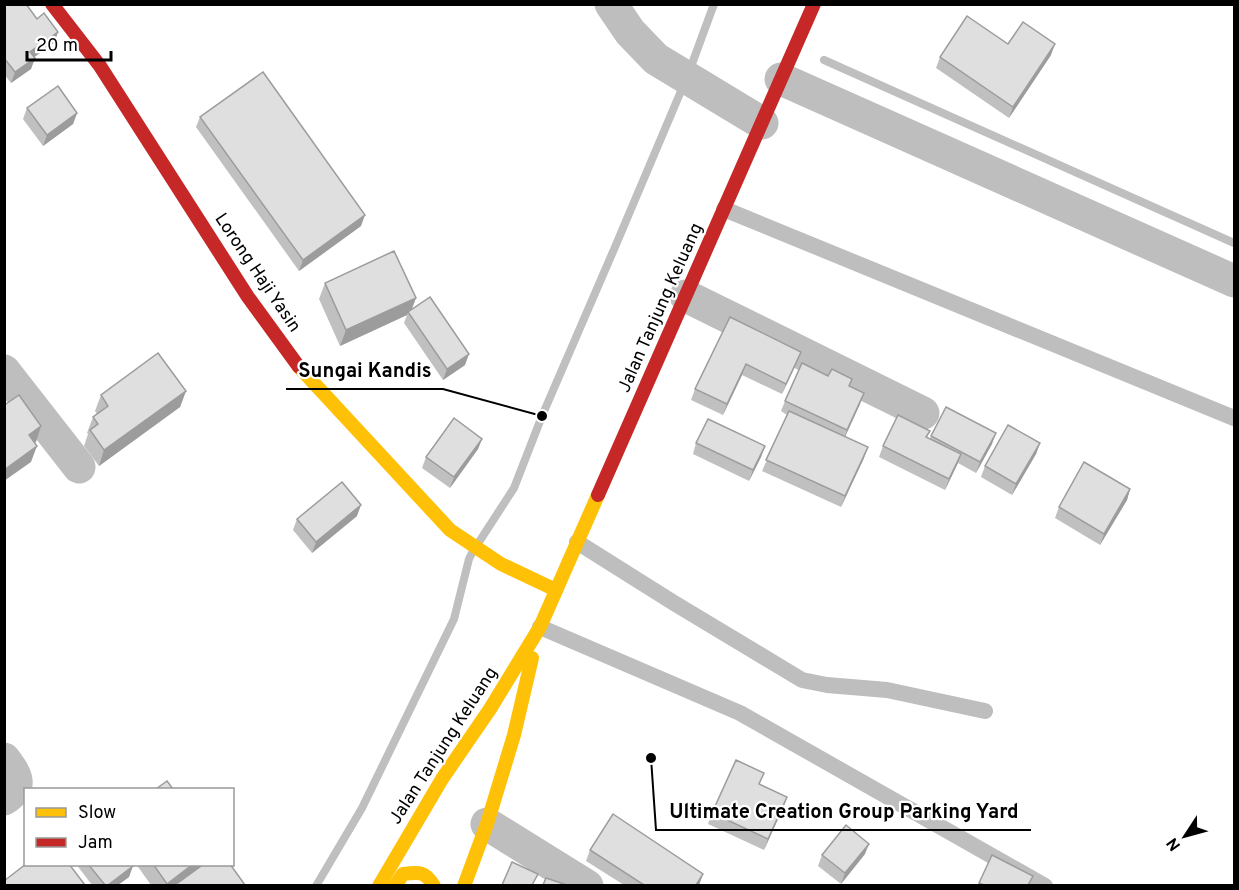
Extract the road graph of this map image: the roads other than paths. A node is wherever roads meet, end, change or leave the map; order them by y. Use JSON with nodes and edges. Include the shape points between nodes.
{"nodes":[{"id":1,"x":52,"y":4,"type":"edge"},
{"id":2,"x":611,"y":4,"type":"edge"},
{"id":3,"x":814,"y":4,"type":"edge"},
{"id":4,"x":781,"y":79,"type":"junction"},
{"id":5,"x":762,"y":123,"type":"junction"},
{"id":6,"x":724,"y":209,"type":"junction"},
{"id":7,"x":1234,"y":281,"type":"edge"},
{"id":8,"x":686,"y":296,"type":"junction"},
{"id":9,"x":4,"y":371,"type":"edge"},
{"id":10,"x":922,"y":414,"type":"dead end"},
{"id":11,"x":1234,"y":418,"type":"edge"},
{"id":12,"x":79,"y":467,"type":"dead end"},
{"id":13,"x":577,"y":542,"type":"junction"},
{"id":14,"x":556,"y":590,"type":"junction"},
{"id":15,"x":540,"y":627,"type":"junction"},
{"id":16,"x":985,"y":711,"type":"dead end"},
{"id":17,"x":4,"y":759,"type":"edge"},
{"id":18,"x":4,"y":799,"type":"edge"},
{"id":19,"x":486,"y":824,"type":"junction"},
{"id":20,"x":379,"y":885,"type":"edge"},
{"id":21,"x":395,"y":885,"type":"edge"},
{"id":22,"x":434,"y":885,"type":"edge"},
{"id":23,"x":464,"y":885,"type":"edge"},
{"id":24,"x":587,"y":885,"type":"edge"},
{"id":25,"x":1045,"y":885,"type":"edge"}],
"edges":[{"from":1,"to":14,"type":"main road","name":"Lorong Haji Yasin","via":[[100,66],[248,297],[304,374],[450,530],[501,564]]},
{"from":2,"to":5,"type":"street","via":[[630,32],[656,59]]},
{"from":3,"to":4,"type":"main road","name":"Jalan Tanjung Keluang"},
{"from":4,"to":5,"type":"main road","name":"Jalan Tanjung Keluang"},
{"from":4,"to":7,"type":"street"},
{"from":5,"to":6,"type":"main road","name":"Jalan Tanjung Keluang"},
{"from":6,"to":8,"type":"main road","name":"Jalan Tanjung Keluang"},
{"from":6,"to":11,"type":"lane"},
{"from":8,"to":10,"type":"street"},
{"from":8,"to":13,"type":"main road","name":"Jalan Tanjung Keluang"},
{"from":9,"to":12,"type":"street"},
{"from":13,"to":14,"type":"main road","name":"Jalan Tanjung Keluang"},
{"from":13,"to":16,"type":"lane","via":[[802,680],[887,690]]},
{"from":14,"to":15,"type":"main road","name":"Jalan Tanjung Keluang"},
{"from":15,"to":19,"type":"main road","name":"Jalan Tanjung Keluang","via":[[514,735]]},
{"from":15,"to":20,"type":"main road","name":"Jalan Tanjung Keluang","via":[[442,778]]},
{"from":15,"to":25,"type":"lane","via":[[740,713]]},
{"from":17,"to":18,"type":"street","via":[[15,774],[16,788]]},
{"from":19,"to":23,"type":"main road","name":"Jalan Tanjung Keluang"},
{"from":19,"to":24,"type":"street"},
{"from":21,"to":22,"type":"main road","via":[[403,874],[420,872],[430,877]]}]}
